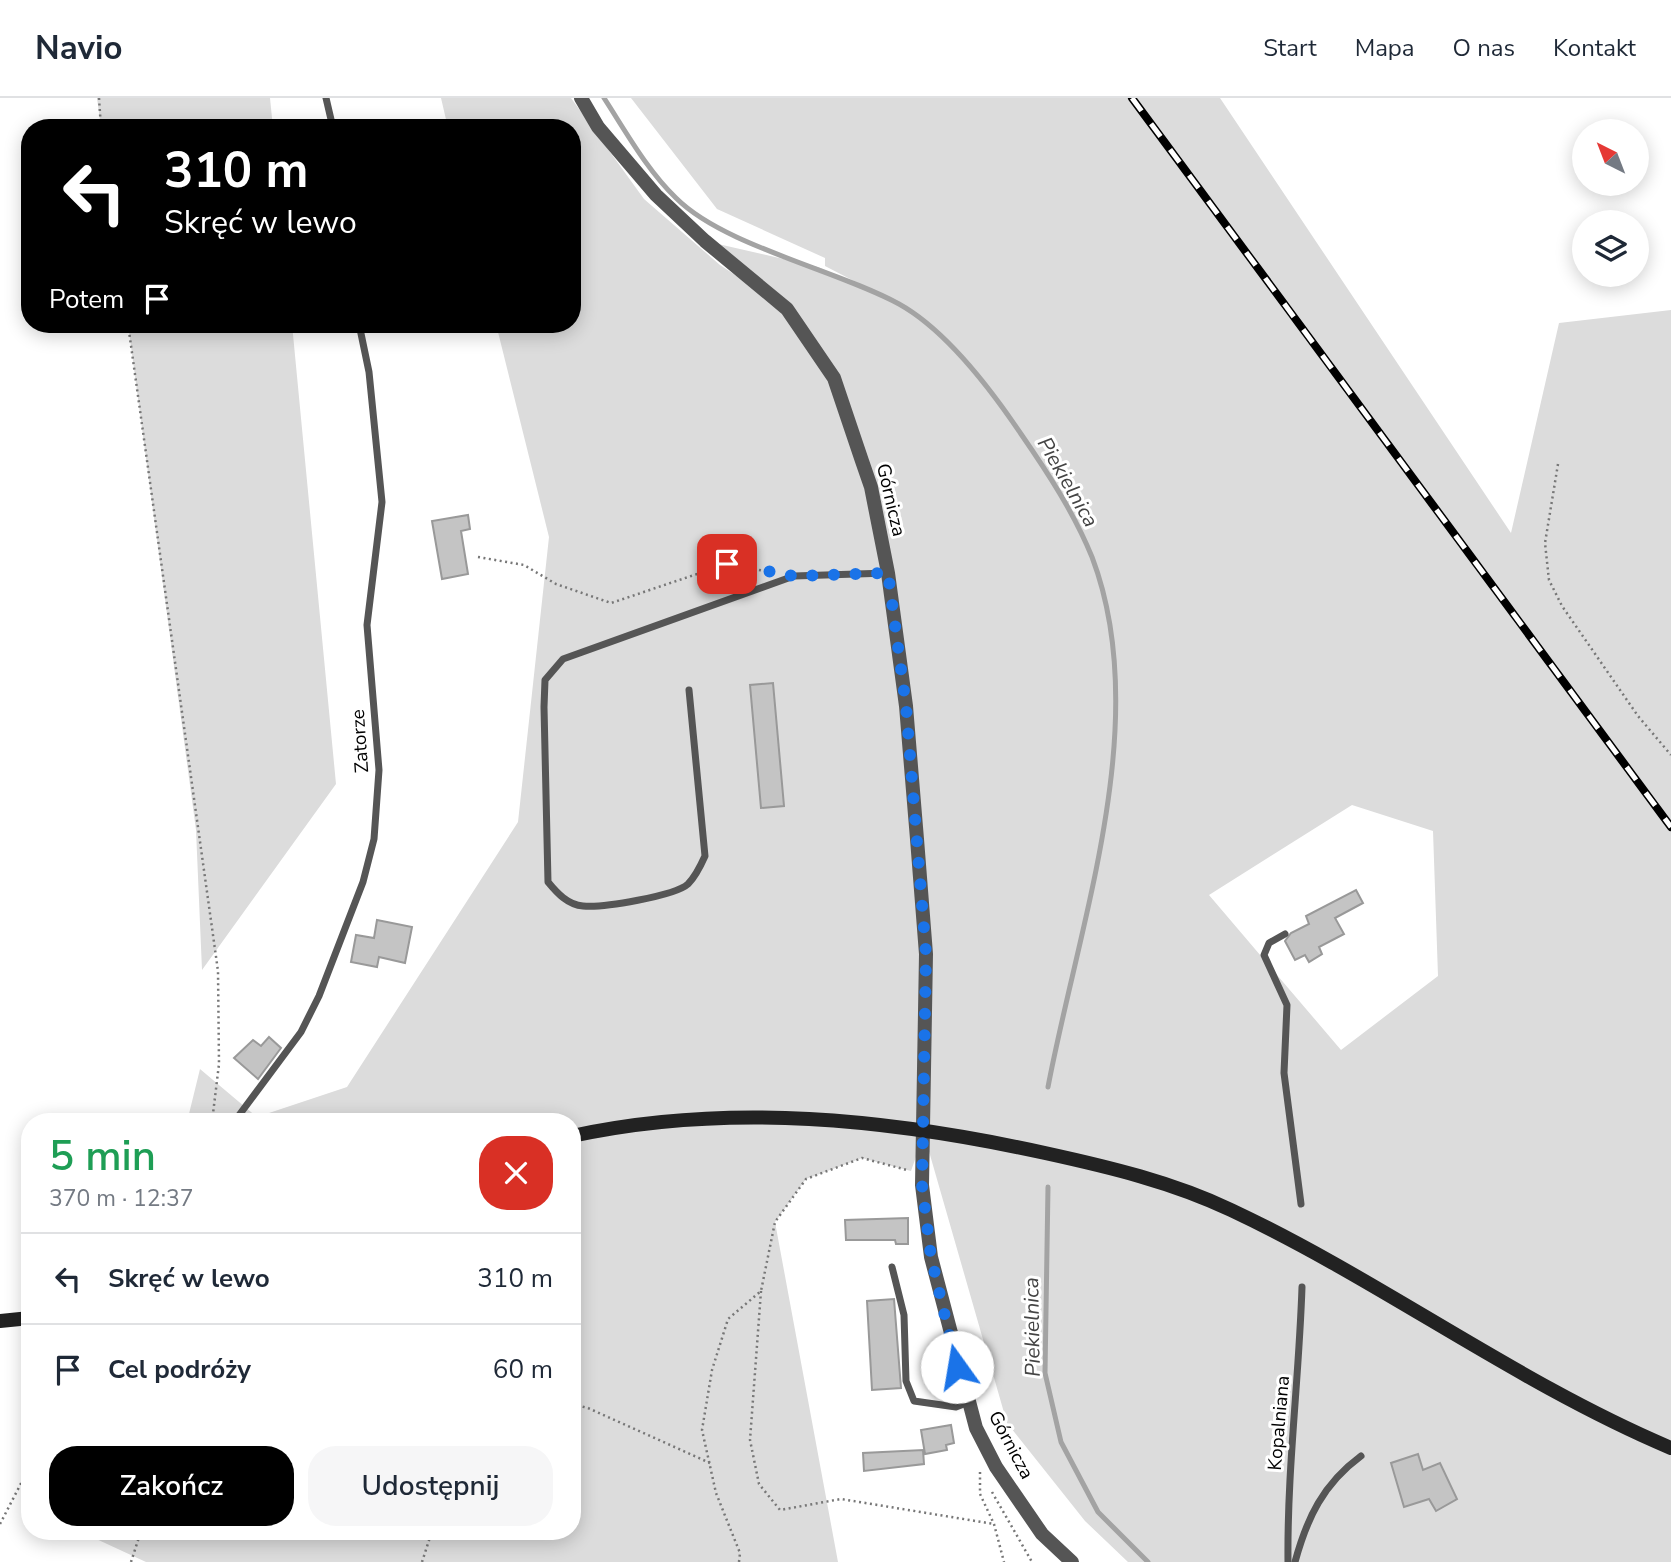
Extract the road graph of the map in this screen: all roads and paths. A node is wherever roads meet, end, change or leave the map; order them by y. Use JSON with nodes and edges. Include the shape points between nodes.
{"nodes":[{"id":1,"x":99,"y":98,"type":"edge"},
{"id":2,"x":326,"y":98,"type":"edge"},
{"id":3,"x":581,"y":98,"type":"edge"},
{"id":4,"x":100,"y":119,"type":"edge"},
{"id":5,"x":331,"y":119,"type":"edge"},
{"id":6,"x":129,"y":333,"type":"edge"},
{"id":7,"x":361,"y":333,"type":"edge"},
{"id":8,"x":1558,"y":464,"type":"dead end"},
{"id":9,"x":478,"y":557,"type":"dead end"},
{"id":10,"x":888,"y":573,"type":"junction"},
{"id":11,"x":794,"y":576,"type":"junction"},
{"id":12,"x":690,"y":690,"type":"dead end"},
{"id":13,"x":1671,"y":755,"type":"edge"},
{"id":14,"x":1285,"y":934,"type":"dead end"},
{"id":15,"x":213,"y":1113,"type":"edge"},
{"id":16,"x":241,"y":1113,"type":"edge"},
{"id":17,"x":924,"y":1132,"type":"junction"},
{"id":18,"x":581,"y":1135,"type":"edge"},
{"id":19,"x":911,"y":1171,"type":"dead end"},
{"id":20,"x":1301,"y":1204,"type":"dead end"},
{"id":21,"x":892,"y":1267,"type":"dead end"},
{"id":22,"x":1302,"y":1287,"type":"dead end"},
{"id":23,"x":761,"y":1291,"type":"junction"},
{"id":24,"x":21,"y":1319,"type":"edge"},
{"id":25,"x":0,"y":1321,"type":"edge"},
{"id":26,"x":970,"y":1402,"type":"junction"},
{"id":27,"x":581,"y":1406,"type":"edge"},
{"id":28,"x":1671,"y":1448,"type":"edge"},
{"id":29,"x":1361,"y":1457,"type":"dead end"},
{"id":30,"x":980,"y":1462,"type":"dead end"},
{"id":31,"x":710,"y":1463,"type":"junction"},
{"id":32,"x":21,"y":1483,"type":"edge"},
{"id":33,"x":0,"y":1524,"type":"edge"},
{"id":34,"x":994,"y":1524,"type":"junction"},
{"id":35,"x":138,"y":1540,"type":"edge"},
{"id":36,"x":429,"y":1540,"type":"edge"},
{"id":37,"x":131,"y":1562,"type":"edge"},
{"id":38,"x":422,"y":1562,"type":"edge"},
{"id":39,"x":739,"y":1562,"type":"edge"},
{"id":40,"x":1004,"y":1562,"type":"edge"},
{"id":41,"x":1072,"y":1562,"type":"edge"},
{"id":42,"x":1288,"y":1562,"type":"edge"},
{"id":43,"x":1296,"y":1562,"type":"edge"}],
"edges":[{"from":1,"to":4,"type":"path"},
{"from":2,"to":5,"type":"lane"},
{"from":3,"to":10,"type":"street","name":"Górnicza","via":[[598,127],[656,195],[787,309],[834,378],[871,487]]},
{"from":6,"to":15,"type":"path","via":[[218,971],[219,1064]]},
{"from":7,"to":16,"type":"lane","name":"Zatorze","via":[[382,502],[367,625],[379,770],[374,839],[363,882],[319,996],[301,1032]]},
{"from":8,"to":13,"type":"path","via":[[1545,543],[1549,580],[1638,716]]},
{"from":9,"to":11,"type":"path","via":[[524,565],[556,584],[611,603],[727,564]]},
{"from":10,"to":11,"type":"lane"},
{"from":10,"to":17,"type":"street","name":"Górnicza","via":[[906,706],[926,954]]},
{"from":11,"to":12,"type":"lane","via":[[563,659],[545,680],[548,883],[560,897],[582,906],[670,894],[688,884],[699,870],[705,856]]},
{"from":14,"to":20,"type":"lane","via":[[1269,943],[1264,955],[1287,1005],[1284,1080]]},
{"from":17,"to":18,"type":"main road","via":[[819,1118],[742,1116]]},
{"from":17,"to":26,"type":"street","name":"Górnicza","via":[[922,1185],[927,1233],[957,1367]]},
{"from":17,"to":28,"type":"main road","via":[[1107,1167],[1218,1205],[1300,1246],[1561,1396]]},
{"from":19,"to":23,"type":"path","via":[[862,1158],[806,1180],[775,1222]]},
{"from":21,"to":26,"type":"lane","via":[[904,1315],[906,1381],[914,1401],[956,1407]]},
{"from":22,"to":42,"type":"lane","name":"Kopalniana"},
{"from":23,"to":31,"type":"path","via":[[728,1319],[712,1370],[702,1430]]},
{"from":23,"to":34,"type":"path","via":[[750,1440],[760,1484],[780,1510],[841,1499]]},
{"from":24,"to":25,"type":"main road"},
{"from":26,"to":41,"type":"street","name":"Górnicza","via":[[976,1428],[996,1467],[1042,1534]]},
{"from":27,"to":31,"type":"path"},
{"from":29,"to":43,"type":"lane","via":[[1331,1482],[1317,1501]]},
{"from":30,"to":34,"type":"path","via":[[979,1494]]},
{"from":31,"to":39,"type":"path"},
{"from":32,"to":33,"type":"path"},
{"from":34,"to":40,"type":"path"},
{"from":35,"to":37,"type":"path"},
{"from":36,"to":38,"type":"path"}]}
